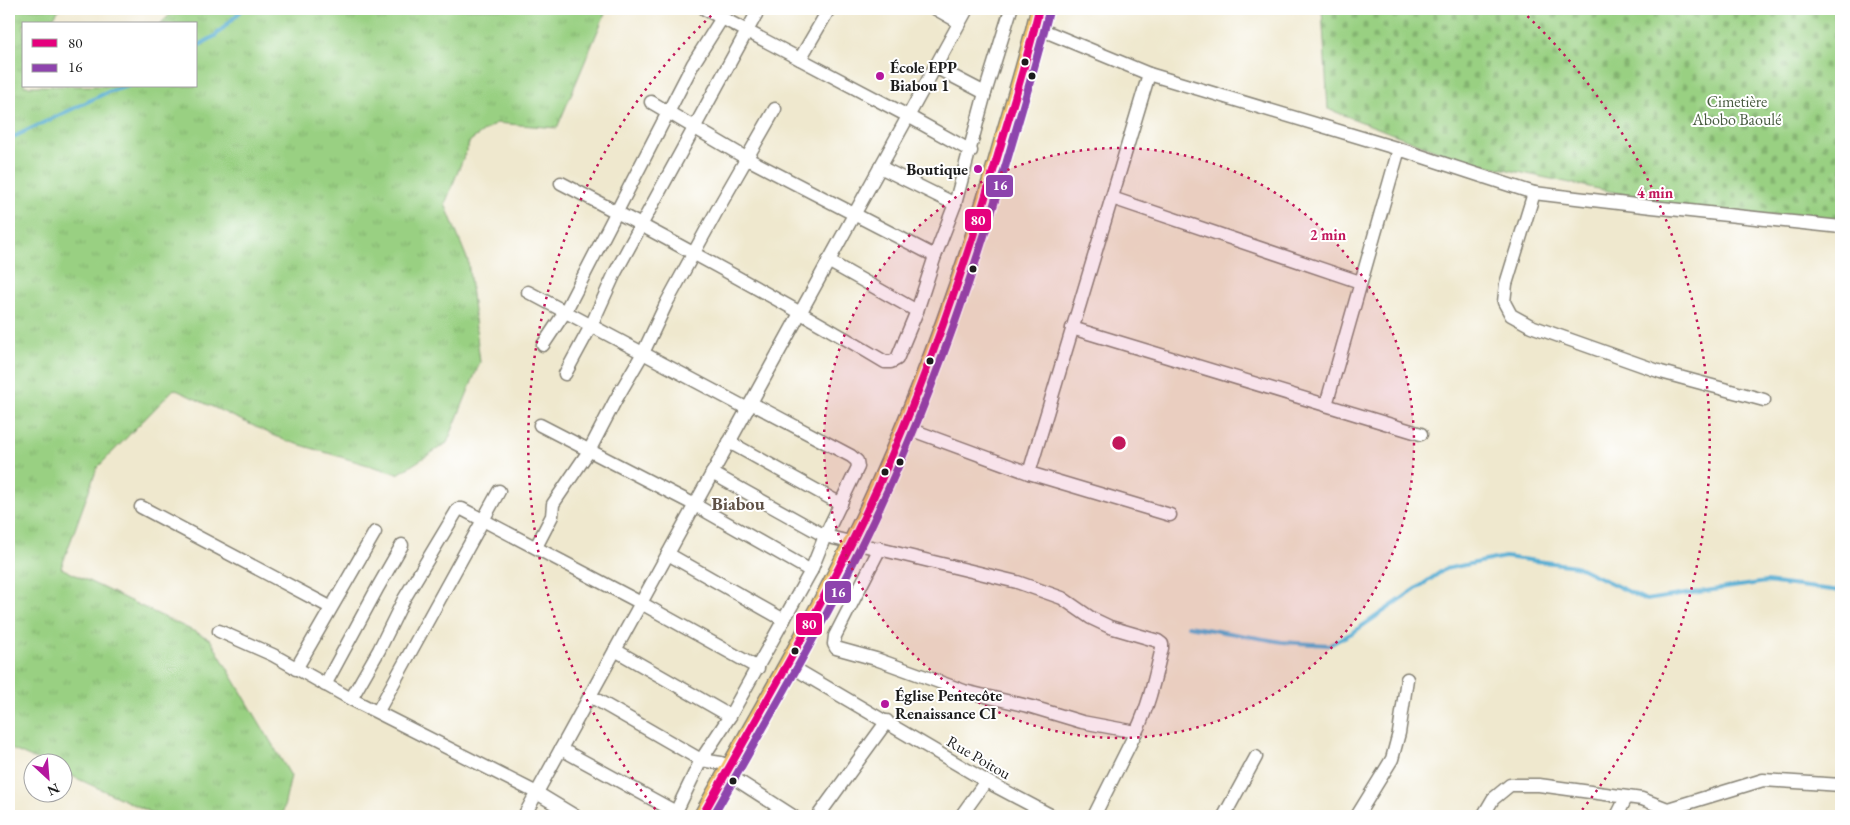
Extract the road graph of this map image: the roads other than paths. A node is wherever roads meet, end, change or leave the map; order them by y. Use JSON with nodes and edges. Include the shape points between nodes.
{"nodes":[{"id":1,"x":705,"y":9,"type":"edge"},
{"id":2,"x":759,"y":9,"type":"edge"},
{"id":3,"x":829,"y":9,"type":"edge"},
{"id":4,"x":936,"y":9,"type":"edge"},
{"id":5,"x":967,"y":9,"type":"edge"},
{"id":6,"x":1011,"y":9,"type":"edge"},
{"id":7,"x":1039,"y":9,"type":"edge"},
{"id":8,"x":722,"y":18,"type":"junction"},
{"id":9,"x":959,"y":22,"type":"junction"},
{"id":10,"x":1035,"y":27,"type":"junction"},
{"id":11,"x":747,"y":32,"type":"junction"},
{"id":12,"x":800,"y":59,"type":"junction"},
{"id":13,"x":935,"y":67,"type":"junction"},
{"id":14,"x":1149,"y":74,"type":"junction"},
{"id":15,"x":985,"y":93,"type":"junction"},
{"id":16,"x":651,"y":102,"type":"dead end"},
{"id":17,"x":775,"y":109,"type":"dead end"},
{"id":18,"x":668,"y":113,"type":"junction"},
{"id":19,"x":908,"y":116,"type":"junction"},
{"id":20,"x":693,"y":128,"type":"junction"},
{"id":21,"x":1399,"y":149,"type":"junction"},
{"id":22,"x":971,"y":151,"type":"junction"},
{"id":23,"x":746,"y":158,"type":"junction"},
{"id":24,"x":880,"y":167,"type":"junction"},
{"id":25,"x":561,"y":183,"type":"dead end"},
{"id":26,"x":1534,"y":193,"type":"junction"},
{"id":27,"x":1112,"y":198,"type":"junction"},
{"id":28,"x":956,"y":204,"type":"junction"},
{"id":29,"x":616,"y":211,"type":"junction"},
{"id":30,"x":854,"y":214,"type":"junction"},
{"id":31,"x":642,"y":225,"type":"junction"},
{"id":32,"x":1841,"y":227,"type":"edge"},
{"id":33,"x":694,"y":254,"type":"junction"},
{"id":34,"x":935,"y":256,"type":"junction"},
{"id":35,"x":828,"y":261,"type":"junction"},
{"id":36,"x":1360,"y":282,"type":"junction"},
{"id":37,"x":528,"y":292,"type":"dead end"},
{"id":38,"x":565,"y":312,"type":"junction"},
{"id":39,"x":801,"y":312,"type":"junction"},
{"id":40,"x":917,"y":312,"type":"junction"},
{"id":41,"x":591,"y":326,"type":"junction"},
{"id":42,"x":1072,"y":328,"type":"junction"},
{"id":43,"x":543,"y":345,"type":"dead end"},
{"id":44,"x":643,"y":353,"type":"junction"},
{"id":45,"x":565,"y":374,"type":"dead end"},
{"id":46,"x":1764,"y":400,"type":"dead end"},
{"id":47,"x":1326,"y":405,"type":"junction"},
{"id":48,"x":749,"y":406,"type":"junction"},
{"id":49,"x":540,"y":425,"type":"dead end"},
{"id":50,"x":904,"y":427,"type":"junction"},
{"id":51,"x":1421,"y":434,"type":"dead end"},
{"id":52,"x":729,"y":442,"type":"junction"},
{"id":53,"x":589,"y":451,"type":"junction"},
{"id":54,"x":712,"y":473,"type":"junction"},
{"id":55,"x":1029,"y":473,"type":"junction"},
{"id":56,"x":500,"y":491,"type":"dead end"},
{"id":57,"x":841,"y":504,"type":"junction"},
{"id":58,"x":695,"y":505,"type":"junction"},
{"id":59,"x":141,"y":507,"type":"dead end"},
{"id":60,"x":1170,"y":515,"type":"dead end"},
{"id":61,"x":483,"y":520,"type":"junction"},
{"id":62,"x":374,"y":532,"type":"dead end"},
{"id":63,"x":826,"y":536,"type":"junction"},
{"id":64,"x":852,"y":541,"type":"junction"},
{"id":65,"x":402,"y":546,"type":"dead end"},
{"id":66,"x":536,"y":547,"type":"junction"},
{"id":67,"x":880,"y":548,"type":"junction"},
{"id":68,"x":668,"y":554,"type":"junction"},
{"id":69,"x":811,"y":571,"type":"junction"},
{"id":70,"x":641,"y":602,"type":"junction"},
{"id":71,"x":330,"y":607,"type":"junction"},
{"id":72,"x":784,"y":620,"type":"junction"},
{"id":73,"x":219,"y":631,"type":"dead end"},
{"id":74,"x":615,"y":650,"type":"junction"},
{"id":75,"x":787,"y":664,"type":"junction"},
{"id":76,"x":758,"y":668,"type":"junction"},
{"id":77,"x":296,"y":669,"type":"junction"},
{"id":78,"x":1408,"y":679,"type":"dead end"},
{"id":79,"x":325,"y":685,"type":"junction"},
{"id":80,"x":590,"y":696,"type":"junction"},
{"id":81,"x":351,"y":699,"type":"junction"},
{"id":82,"x":378,"y":712,"type":"junction"},
{"id":83,"x":730,"y":716,"type":"junction"},
{"id":84,"x":887,"y":721,"type":"junction"},
{"id":85,"x":1136,"y":732,"type":"junction"},
{"id":86,"x":561,"y":749,"type":"junction"},
{"id":87,"x":1256,"y":757,"type":"dead end"},
{"id":88,"x":701,"y":760,"type":"junction"},
{"id":89,"x":728,"y":770,"type":"junction"},
{"id":90,"x":986,"y":781,"type":"junction"},
{"id":91,"x":1841,"y":785,"type":"edge"},
{"id":92,"x":537,"y":793,"type":"junction"},
{"id":93,"x":1626,"y":798,"type":"junction"},
{"id":94,"x":1668,"y":809,"type":"junction"},
{"id":95,"x":675,"y":814,"type":"edge"},
{"id":96,"x":524,"y":816,"type":"edge"},
{"id":97,"x":576,"y":816,"type":"edge"},
{"id":98,"x":702,"y":816,"type":"edge"},
{"id":99,"x":792,"y":816,"type":"edge"},
{"id":100,"x":818,"y":816,"type":"edge"},
{"id":101,"x":960,"y":816,"type":"edge"},
{"id":102,"x":1052,"y":816,"type":"edge"},
{"id":103,"x":1094,"y":816,"type":"edge"},
{"id":104,"x":1224,"y":816,"type":"edge"},
{"id":105,"x":1357,"y":816,"type":"edge"},
{"id":106,"x":1483,"y":816,"type":"edge"},
{"id":107,"x":1617,"y":816,"type":"edge"},
{"id":108,"x":1686,"y":816,"type":"edge"}],
"edges":[{"from":1,"to":8,"type":"street"},
{"from":2,"to":11,"type":"street"},
{"from":3,"to":12,"type":"street"},
{"from":4,"to":9,"type":"street"},
{"from":5,"to":9,"type":"street"},
{"from":6,"to":15,"type":"street"},
{"from":7,"to":10,"type":"main road"},
{"from":8,"to":11,"type":"street"},
{"from":8,"to":18,"type":"street"},
{"from":9,"to":13,"type":"street"},
{"from":10,"to":14,"type":"street"},
{"from":10,"to":50,"type":"main road","via":[[996,166],[956,290]]},
{"from":11,"to":12,"type":"street"},
{"from":11,"to":20,"type":"street"},
{"from":12,"to":19,"type":"street"},
{"from":13,"to":15,"type":"street"},
{"from":13,"to":19,"type":"street"},
{"from":14,"to":21,"type":"street"},
{"from":14,"to":27,"type":"street"},
{"from":15,"to":22,"type":"street"},
{"from":16,"to":18,"type":"street"},
{"from":17,"to":23,"type":"street"},
{"from":18,"to":20,"type":"street"},
{"from":18,"to":29,"type":"street"},
{"from":19,"to":22,"type":"street"},
{"from":19,"to":24,"type":"street"},
{"from":20,"to":23,"type":"street"},
{"from":20,"to":31,"type":"street"},
{"from":21,"to":26,"type":"street"},
{"from":21,"to":36,"type":"street"},
{"from":22,"to":28,"type":"street"},
{"from":23,"to":30,"type":"street"},
{"from":23,"to":33,"type":"street"},
{"from":24,"to":28,"type":"street"},
{"from":24,"to":30,"type":"street"},
{"from":25,"to":29,"type":"street"},
{"from":26,"to":32,"type":"street"},
{"from":26,"to":46,"type":"street","via":[[1506,284],[1504,302],[1511,315],[1531,326],[1661,372]]},
{"from":27,"to":36,"type":"street"},
{"from":27,"to":42,"type":"street"},
{"from":28,"to":34,"type":"street"},
{"from":29,"to":31,"type":"street"},
{"from":29,"to":38,"type":"street"},
{"from":30,"to":34,"type":"street"},
{"from":30,"to":35,"type":"street"},
{"from":31,"to":33,"type":"street"},
{"from":31,"to":41,"type":"street"},
{"from":33,"to":39,"type":"street"},
{"from":33,"to":44,"type":"street"},
{"from":34,"to":40,"type":"street"},
{"from":35,"to":39,"type":"street"},
{"from":35,"to":40,"type":"street"},
{"from":36,"to":47,"type":"street"},
{"from":37,"to":38,"type":"street"},
{"from":38,"to":41,"type":"street"},
{"from":38,"to":43,"type":"street"},
{"from":39,"to":40,"type":"street","via":[[885,362],[891,362],[897,360]]},
{"from":39,"to":48,"type":"street"},
{"from":41,"to":44,"type":"street"},
{"from":41,"to":45,"type":"street"},
{"from":42,"to":47,"type":"street"},
{"from":42,"to":55,"type":"street"},
{"from":44,"to":48,"type":"street"},
{"from":44,"to":53,"type":"street"},
{"from":47,"to":51,"type":"street"},
{"from":48,"to":52,"type":"street"},
{"from":48,"to":57,"type":"street","via":[[857,461],[858,467]]},
{"from":49,"to":53,"type":"street"},
{"from":50,"to":55,"type":"street"},
{"from":50,"to":64,"type":"main road"},
{"from":52,"to":54,"type":"street"},
{"from":52,"to":57,"type":"street"},
{"from":53,"to":58,"type":"street"},
{"from":53,"to":66,"type":"street","via":[[553,504],[552,516]]},
{"from":54,"to":58,"type":"street"},
{"from":54,"to":63,"type":"street"},
{"from":55,"to":60,"type":"street"},
{"from":56,"to":61,"type":"street"},
{"from":57,"to":63,"type":"street"},
{"from":58,"to":68,"type":"street"},
{"from":58,"to":69,"type":"street"},
{"from":59,"to":71,"type":"street"},
{"from":61,"to":66,"type":"street"},
{"from":61,"to":81,"type":"street","via":[[462,509],[453,513]]},
{"from":61,"to":82,"type":"street"},
{"from":62,"to":71,"type":"street"},
{"from":63,"to":64,"type":"street"},
{"from":63,"to":69,"type":"street"},
{"from":64,"to":67,"type":"street"},
{"from":64,"to":75,"type":"main road"},
{"from":65,"to":79,"type":"street"},
{"from":66,"to":70,"type":"street"},
{"from":67,"to":85,"type":"street","via":[[1017,582],[1062,598],[1110,627],[1158,641],[1162,648],[1155,680]]},
{"from":67,"to":85,"type":"street","via":[[835,636],[836,648],[964,691],[1082,722]]},
{"from":68,"to":70,"type":"street"},
{"from":68,"to":72,"type":"street"},
{"from":69,"to":72,"type":"street"},
{"from":70,"to":74,"type":"street"},
{"from":70,"to":76,"type":"street"},
{"from":71,"to":77,"type":"street"},
{"from":72,"to":76,"type":"street"},
{"from":73,"to":77,"type":"street"},
{"from":74,"to":80,"type":"street"},
{"from":74,"to":83,"type":"street"},
{"from":75,"to":84,"type":"street","name":"Rue Poitou"},
{"from":75,"to":89,"type":"main road"},
{"from":76,"to":83,"type":"street"},
{"from":77,"to":79,"type":"street"},
{"from":78,"to":105,"type":"street","via":[[1392,759]]},
{"from":79,"to":81,"type":"street"},
{"from":80,"to":86,"type":"street"},
{"from":80,"to":88,"type":"street"},
{"from":81,"to":82,"type":"street"},
{"from":82,"to":92,"type":"street"},
{"from":83,"to":88,"type":"street"},
{"from":84,"to":90,"type":"street","name":"Rue Poitou"},
{"from":84,"to":100,"type":"street"},
{"from":85,"to":103,"type":"street"},
{"from":86,"to":92,"type":"street"},
{"from":86,"to":95,"type":"street"},
{"from":87,"to":104,"type":"street"},
{"from":88,"to":89,"type":"street","via":[[721,763]]},
{"from":88,"to":95,"type":"street"},
{"from":89,"to":98,"type":"main road"},
{"from":89,"to":99,"type":"street"},
{"from":90,"to":101,"type":"street"},
{"from":90,"to":102,"type":"street","name":"Rue Poitou"},
{"from":91,"to":94,"type":"street","via":[[1763,780]]},
{"from":92,"to":96,"type":"street"},
{"from":92,"to":97,"type":"street"},
{"from":93,"to":94,"type":"street","via":[[1642,799]]},
{"from":93,"to":106,"type":"street","via":[[1539,785],[1510,785],[1493,799]]},
{"from":93,"to":107,"type":"street"},
{"from":94,"to":108,"type":"street"}]}
